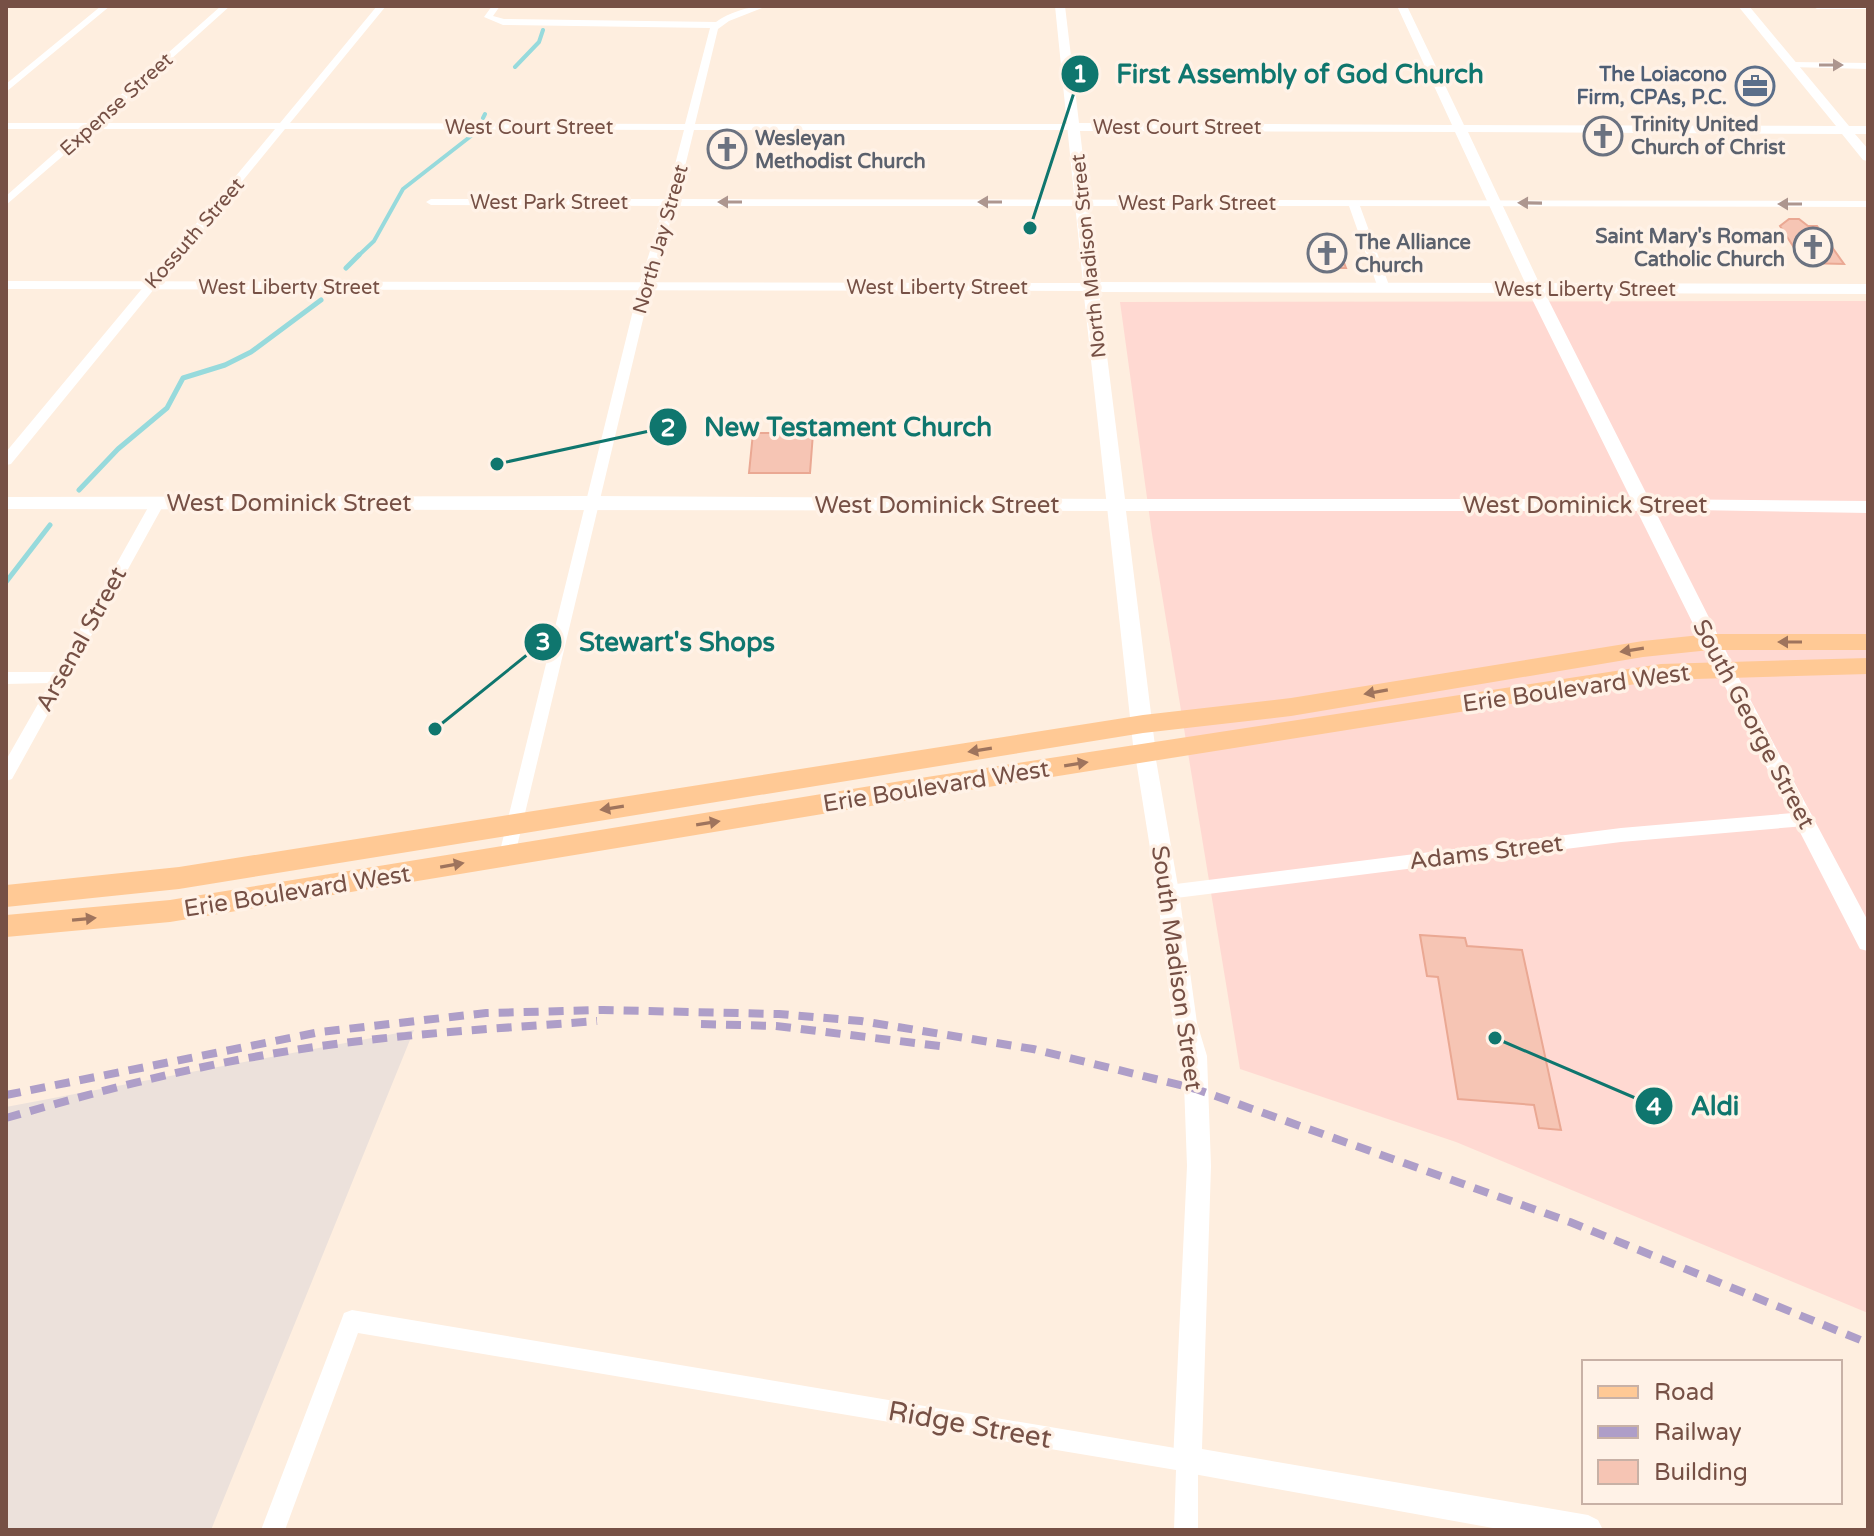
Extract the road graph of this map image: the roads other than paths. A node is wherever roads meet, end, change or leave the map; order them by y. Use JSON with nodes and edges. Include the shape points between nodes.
{"nodes":[{"id":1,"x":106,"y":6,"type":"edge"},
{"id":2,"x":226,"y":6,"type":"edge"},
{"id":3,"x":382,"y":6,"type":"edge"},
{"id":4,"x":496,"y":6,"type":"edge"},
{"id":5,"x":763,"y":6,"type":"edge"},
{"id":6,"x":1060,"y":6,"type":"edge"},
{"id":7,"x":1402,"y":6,"type":"edge"},
{"id":8,"x":1743,"y":6,"type":"edge"},
{"id":9,"x":1817,"y":6,"type":"edge"},
{"id":10,"x":1868,"y":6,"type":"edge"},
{"id":11,"x":717,"y":25,"type":"junction"},
{"id":12,"x":1793,"y":65,"type":"junction"},
{"id":13,"x":1868,"y":66,"type":"edge"},
{"id":14,"x":6,"y":89,"type":"edge"},
{"id":15,"x":6,"y":126,"type":"edge"},
{"id":16,"x":92,"y":126,"type":"junction"},
{"id":17,"x":283,"y":127,"type":"junction"},
{"id":18,"x":691,"y":127,"type":"junction"},
{"id":19,"x":1074,"y":127,"type":"junction"},
{"id":20,"x":1459,"y":128,"type":"junction"},
{"id":21,"x":1845,"y":130,"type":"junction"},
{"id":22,"x":1868,"y":130,"type":"edge"},
{"id":23,"x":1868,"y":157,"type":"edge"},
{"id":24,"x":671,"y":201,"type":"junction"},
{"id":25,"x":6,"y":202,"type":"edge"},
{"id":26,"x":431,"y":202,"type":"dead end"},
{"id":27,"x":1353,"y":202,"type":"junction"},
{"id":28,"x":1493,"y":202,"type":"junction"},
{"id":29,"x":1084,"y":203,"type":"junction"},
{"id":30,"x":1868,"y":204,"type":"edge"},
{"id":31,"x":6,"y":285,"type":"edge"},
{"id":32,"x":149,"y":285,"type":"junction"},
{"id":33,"x":645,"y":286,"type":"junction"},
{"id":34,"x":1091,"y":287,"type":"junction"},
{"id":35,"x":1384,"y":288,"type":"junction"},
{"id":36,"x":1535,"y":289,"type":"junction"},
{"id":37,"x":1868,"y":289,"type":"edge"},
{"id":38,"x":6,"y":461,"type":"edge"},
{"id":39,"x":592,"y":502,"type":"junction"},
{"id":40,"x":6,"y":503,"type":"edge"},
{"id":41,"x":157,"y":504,"type":"junction"},
{"id":42,"x":1117,"y":505,"type":"junction"},
{"id":43,"x":1642,"y":505,"type":"junction"},
{"id":44,"x":1868,"y":507,"type":"edge"},
{"id":45,"x":1710,"y":642,"type":"junction"},
{"id":46,"x":1868,"y":642,"type":"edge"},
{"id":47,"x":1868,"y":666,"type":"edge"},
{"id":48,"x":1725,"y":669,"type":"junction"},
{"id":49,"x":60,"y":677,"type":"junction"},
{"id":50,"x":6,"y":678,"type":"edge"},
{"id":51,"x":1143,"y":724,"type":"junction"},
{"id":52,"x":1145,"y":754,"type":"junction"},
{"id":53,"x":6,"y":775,"type":"edge"},
{"id":54,"x":1805,"y":819,"type":"junction"},
{"id":55,"x":514,"y":824,"type":"junction"},
{"id":56,"x":507,"y":855,"type":"junction"},
{"id":57,"x":1168,"y":892,"type":"junction"},
{"id":58,"x":6,"y":896,"type":"edge"},
{"id":59,"x":6,"y":926,"type":"edge"},
{"id":60,"x":1868,"y":942,"type":"edge"},
{"id":61,"x":1187,"y":1461,"type":"junction"},
{"id":62,"x":273,"y":1530,"type":"edge"},
{"id":63,"x":1186,"y":1530,"type":"edge"},
{"id":64,"x":1588,"y":1530,"type":"edge"}],
"edges":[{"from":1,"to":14,"type":"street"},
{"from":2,"to":16,"type":"street","name":"Expense Street"},
{"from":3,"to":17,"type":"street","name":"Kossuth Street"},
{"from":4,"to":11,"type":"street","via":[[488,17],[503,22]]},
{"from":5,"to":11,"type":"street"},
{"from":6,"to":19,"type":"street","name":"North Madison Street"},
{"from":7,"to":20,"type":"street"},
{"from":8,"to":12,"type":"street"},
{"from":9,"to":10,"type":"street"},
{"from":11,"to":18,"type":"street","name":"North Jay Street"},
{"from":12,"to":13,"type":"street","one_way":true},
{"from":12,"to":21,"type":"street"},
{"from":15,"to":16,"type":"street","name":"West Court Street"},
{"from":16,"to":17,"type":"street","name":"West Court Street"},
{"from":16,"to":25,"type":"street","name":"Expense Street"},
{"from":17,"to":18,"type":"street","name":"West Court Street"},
{"from":17,"to":32,"type":"street","name":"Kossuth Street"},
{"from":18,"to":19,"type":"street","name":"West Court Street"},
{"from":18,"to":24,"type":"street","name":"North Jay Street"},
{"from":19,"to":20,"type":"street","name":"West Court Street"},
{"from":19,"to":29,"type":"street","name":"North Madison Street"},
{"from":20,"to":21,"type":"street","name":"West Court Street"},
{"from":20,"to":28,"type":"street"},
{"from":21,"to":22,"type":"street","name":"West Court Street"},
{"from":21,"to":23,"type":"street"},
{"from":24,"to":26,"type":"street","name":"West Park Street"},
{"from":29,"to":24,"type":"street","name":"West Park Street","one_way":true},
{"from":24,"to":33,"type":"street","name":"North Jay Street"},
{"from":27,"to":28,"type":"street","name":"West Park Street"},
{"from":27,"to":29,"type":"street","name":"West Park Street"},
{"from":27,"to":35,"type":"street"},
{"from":30,"to":28,"type":"street","name":"West Park Street","one_way":true},
{"from":28,"to":36,"type":"street"},
{"from":29,"to":34,"type":"street","name":"North Madison Street"},
{"from":31,"to":32,"type":"street","name":"West Liberty Street"},
{"from":32,"to":33,"type":"street","name":"West Liberty Street"},
{"from":32,"to":38,"type":"street","name":"Kossuth Street"},
{"from":33,"to":34,"type":"street","name":"West Liberty Street"},
{"from":33,"to":39,"type":"street","name":"North Jay Street"},
{"from":34,"to":35,"type":"main road","name":"West Liberty Street"},
{"from":34,"to":42,"type":"main road","name":"North Madison Street"},
{"from":35,"to":36,"type":"main road","name":"West Liberty Street"},
{"from":36,"to":37,"type":"main road","name":"West Liberty Street"},
{"from":36,"to":43,"type":"main road","name":"South George Street"},
{"from":39,"to":41,"type":"street","name":"West Dominick Street"},
{"from":39,"to":42,"type":"street","name":"West Dominick Street"},
{"from":39,"to":55,"type":"street","name":"North Jay Street"},
{"from":40,"to":41,"type":"street","name":"West Dominick Street"},
{"from":41,"to":49,"type":"street","name":"Arsenal Street"},
{"from":42,"to":43,"type":"main road","name":"West Dominick Street"},
{"from":42,"to":51,"type":"main road","name":"South Madison Street"},
{"from":43,"to":44,"type":"street","name":"West Dominick Street"},
{"from":43,"to":45,"type":"main road","name":"South George Street"},
{"from":46,"to":45,"type":"main road","name":"Erie Boulevard West","one_way":true},
{"from":45,"to":48,"type":"main road","name":"South George Street"},
{"from":45,"to":51,"type":"main road","name":"Erie Boulevard West","one_way":true,"via":[[1291,707]]},
{"from":47,"to":48,"type":"main road","name":"Erie Boulevard West"},
{"from":48,"to":52,"type":"main road","name":"Erie Boulevard West","via":[[1661,672]]},
{"from":48,"to":54,"type":"street","name":"South George Street"},
{"from":49,"to":50,"type":"street"},
{"from":49,"to":53,"type":"street","name":"Arsenal Street"},
{"from":51,"to":52,"type":"main road","name":"South Madison Street"},
{"from":51,"to":55,"type":"main road","name":"Erie Boulevard West","one_way":true},
{"from":56,"to":52,"type":"main road","name":"Erie Boulevard West","one_way":true},
{"from":52,"to":57,"type":"street","name":"South Madison Street"},
{"from":54,"to":57,"type":"street","name":"Adams Street","via":[[1621,835]]},
{"from":54,"to":60,"type":"street","name":"South George Street"},
{"from":55,"to":56,"type":"street","name":"North Jay Street"},
{"from":55,"to":58,"type":"main road","name":"Erie Boulevard West","via":[[179,878]]},
{"from":59,"to":56,"type":"main road","name":"Erie Boulevard West","one_way":true,"via":[[170,911]]},
{"from":57,"to":61,"type":"street","name":"South Madison Street","via":[[1185,1023],[1195,1056],[1198,1135]]},
{"from":61,"to":62,"type":"street","name":"Ridge Street","via":[[352,1321]]},
{"from":61,"to":63,"type":"street","name":"South Madison Street"},
{"from":61,"to":64,"type":"street","name":"Ridge Street"}]}
